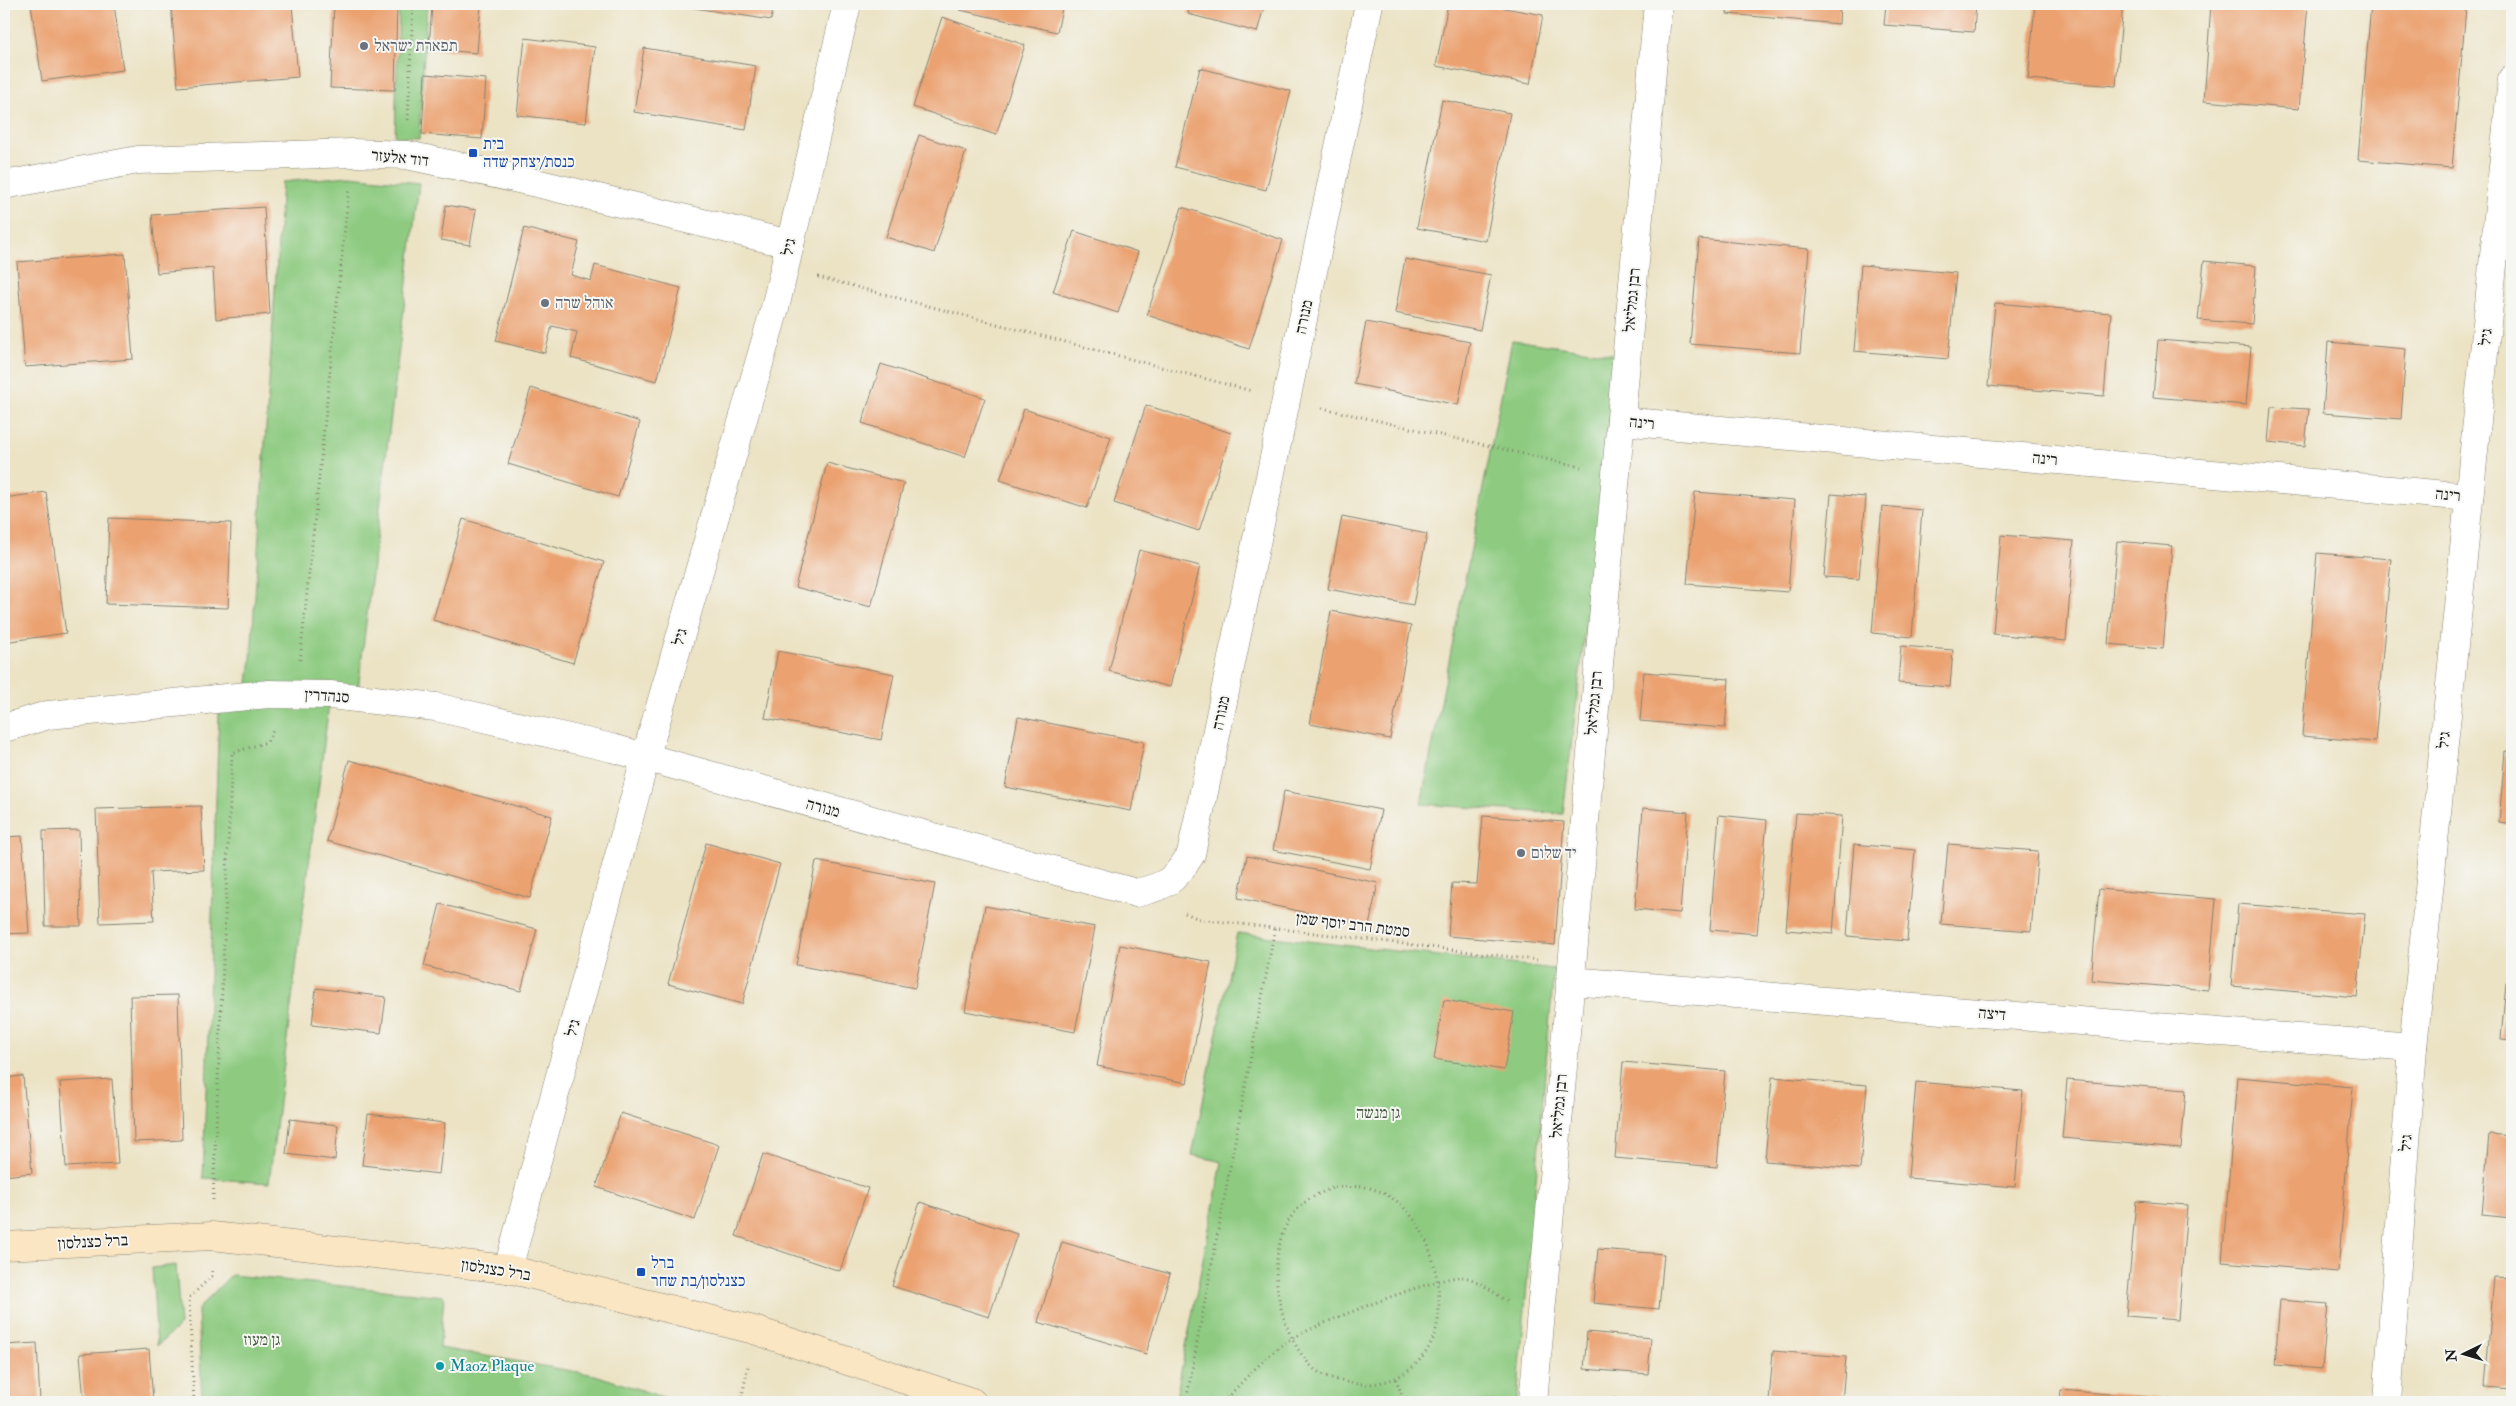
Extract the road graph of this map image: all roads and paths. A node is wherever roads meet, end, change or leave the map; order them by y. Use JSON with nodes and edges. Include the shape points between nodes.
{"nodes":[{"id":1,"x":413,"y":4,"type":"edge"},
{"id":2,"x":847,"y":4,"type":"edge"},
{"id":3,"x":1369,"y":4,"type":"edge"},
{"id":4,"x":1658,"y":4,"type":"edge"},
{"id":5,"x":2512,"y":79,"type":"edge"},
{"id":6,"x":407,"y":155,"type":"junction"},
{"id":7,"x":4,"y":185,"type":"edge"},
{"id":8,"x":787,"y":256,"type":"junction"},
{"id":9,"x":1287,"y":400,"type":"junction"},
{"id":10,"x":1621,"y":422,"type":"junction"},
{"id":11,"x":1614,"y":475,"type":"junction"},
{"id":12,"x":2469,"y":497,"type":"junction"},
{"id":13,"x":4,"y":728,"type":"edge"},
{"id":14,"x":645,"y":759,"type":"junction"},
{"id":15,"x":1136,"y":893,"type":"junction"},
{"id":16,"x":1275,"y":928,"type":"junction"},
{"id":17,"x":1571,"y":973,"type":"junction"},
{"id":18,"x":2413,"y":1047,"type":"junction"},
{"id":19,"x":212,"y":1236,"type":"junction"},
{"id":20,"x":4,"y":1246,"type":"edge"},
{"id":21,"x":508,"y":1269,"type":"junction"},
{"id":22,"x":1438,"y":1282,"type":"junction"},
{"id":23,"x":1540,"y":1320,"type":"junction"},
{"id":24,"x":1292,"y":1339,"type":"junction"},
{"id":25,"x":1396,"y":1379,"type":"junction"},
{"id":26,"x":194,"y":1402,"type":"edge"},
{"id":27,"x":972,"y":1402,"type":"edge"},
{"id":28,"x":1186,"y":1402,"type":"edge"},
{"id":29,"x":1224,"y":1402,"type":"edge"},
{"id":30,"x":1404,"y":1402,"type":"edge"},
{"id":31,"x":1533,"y":1402,"type":"edge"},
{"id":32,"x":2387,"y":1402,"type":"edge"}],
"edges":[{"from":1,"to":6,"type":"path"},
{"from":2,"to":8,"type":"street","name":"גיל"},
{"from":3,"to":9,"type":"street","name":"מנורה"},
{"from":4,"to":10,"type":"street","name":"רבן גמליאל"},
{"from":5,"to":12,"type":"street","name":"גיל"},
{"from":6,"to":7,"type":"street","name":"דוד אלעזר","via":[[353,153],[138,160]]},
{"from":6,"to":8,"type":"street","name":"דוד אלעזר","via":[[532,182]]},
{"from":8,"to":9,"type":"path"},
{"from":8,"to":14,"type":"street","name":"גיל","via":[[775,308]]},
{"from":9,"to":11,"type":"path"},
{"from":9,"to":15,"type":"street","name":"מנורה","via":[[1191,854],[1181,871],[1162,887]]},
{"from":10,"to":11,"type":"street","name":"רבן גמליאל"},
{"from":10,"to":12,"type":"street","name":"רינה"},
{"from":11,"to":17,"type":"street","name":"רבן גמליאל"},
{"from":12,"to":18,"type":"street","name":"גיל"},
{"from":13,"to":14,"type":"street","name":"סנהדרין","via":[[48,715],[269,694],[330,695],[436,707],[612,748]]},
{"from":14,"to":15,"type":"street","name":"מנורה"},
{"from":14,"to":21,"type":"street","name":"גיל"},
{"from":15,"to":16,"type":"path","name":"סמטת הרב יוסף שמן","via":[[1199,920]]},
{"from":16,"to":17,"type":"path","name":"סמטת הרב יוסף שמן"},
{"from":16,"to":28,"type":"path"},
{"from":17,"to":18,"type":"street","name":"דיצה"},
{"from":17,"to":23,"type":"street","name":"רבן גמליאל"},
{"from":18,"to":32,"type":"street","name":"גיל"},
{"from":19,"to":20,"type":"street","name":"ברל כצנלסון"},
{"from":19,"to":21,"type":"street","name":"ברל כצנלסון"},
{"from":19,"to":26,"type":"path","via":[[212,1276],[189,1298]]},
{"from":21,"to":27,"type":"street","name":"ברל כצנלסון","via":[[754,1330]]},
{"from":22,"to":23,"type":"path","via":[[1456,1277],[1468,1278]]},
{"from":22,"to":24,"type":"path","via":[[1363,1308]]},
{"from":22,"to":24,"type":"path","via":[[1424,1237],[1404,1205],[1373,1189],[1336,1187],[1307,1200],[1294,1212],[1282,1231],[1277,1279],[1281,1311]]},
{"from":22,"to":25,"type":"path","via":[[1439,1311],[1435,1335],[1427,1352],[1413,1368]]},
{"from":23,"to":31,"type":"street","name":"רבן גמליאל"},
{"from":24,"to":25,"type":"path","via":[[1312,1367],[1326,1377],[1374,1385]]},
{"from":24,"to":29,"type":"path","via":[[1247,1376]]},
{"from":25,"to":30,"type":"path"}]}
